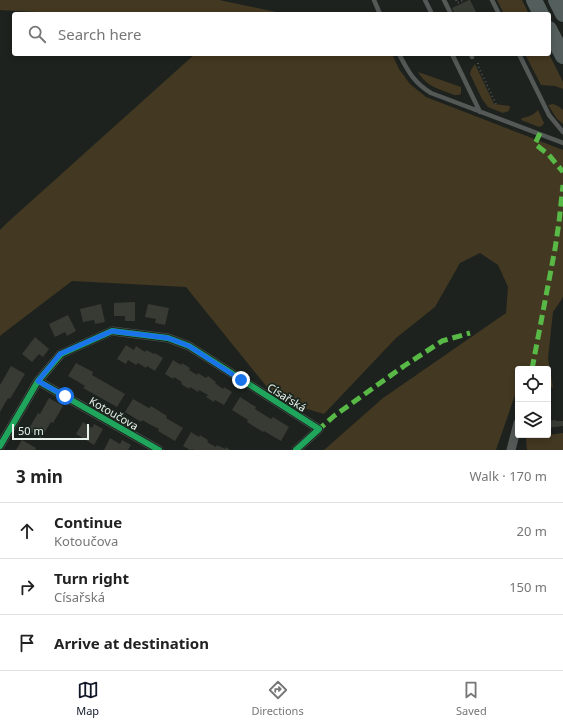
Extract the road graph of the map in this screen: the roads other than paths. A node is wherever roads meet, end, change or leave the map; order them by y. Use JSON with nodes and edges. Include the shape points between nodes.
{"nodes":[{"id":1,"x":374,"y":0,"type":"edge"},
{"id":2,"x":425,"y":0,"type":"edge"},
{"id":3,"x":444,"y":0,"type":"edge"},
{"id":4,"x":492,"y":0,"type":"edge"},
{"id":5,"x":534,"y":0,"type":"edge"},
{"id":6,"x":556,"y":0,"type":"edge"},
{"id":7,"x":379,"y":12,"type":"edge"},
{"id":8,"x":431,"y":12,"type":"edge"},
{"id":9,"x":450,"y":12,"type":"edge"},
{"id":10,"x":498,"y":12,"type":"edge"},
{"id":11,"x":540,"y":12,"type":"edge"},
{"id":12,"x":563,"y":14,"type":"edge"},
{"id":13,"x":551,"y":33,"type":"edge"},
{"id":14,"x":400,"y":56,"type":"edge"},
{"id":15,"x":453,"y":56,"type":"edge"},
{"id":16,"x":520,"y":56,"type":"edge"},
{"id":17,"x":563,"y":56,"type":"edge"},
{"id":18,"x":480,"y":112,"type":"junction"},
{"id":19,"x":563,"y":132,"type":"edge"},
{"id":20,"x":563,"y":143,"type":"edge"},
{"id":21,"x":38,"y":381,"type":"junction"},
{"id":22,"x":515,"y":435,"type":"edge"},
{"id":23,"x":0,"y":446,"type":"edge"},
{"id":24,"x":159,"y":450,"type":"edge"},
{"id":25,"x":296,"y":450,"type":"edge"},
{"id":26,"x":511,"y":450,"type":"edge"}],
"edges":[{"from":1,"to":7,"type":"lane"},
{"from":2,"to":8,"type":"lane"},
{"from":3,"to":9,"type":"lane"},
{"from":4,"to":10,"type":"lane"},
{"from":5,"to":11,"type":"highway"},
{"from":6,"to":12,"type":"highway"},
{"from":13,"to":17,"type":"highway"},
{"from":14,"to":18,"type":"lane","via":[[419,85],[437,96]]},
{"from":15,"to":18,"type":"lane"},
{"from":16,"to":19,"type":"lane","via":[[549,115]]},
{"from":18,"to":20,"type":"lane"},
{"from":21,"to":23,"type":"street","name":"Císařská"},
{"from":21,"to":24,"type":"street","name":"Kotoučova"},
{"from":21,"to":25,"type":"street","name":"Císařská","via":[[60,354],[112,331],[168,338],[189,346],[319,429]]},
{"from":22,"to":26,"type":"street"}]}
